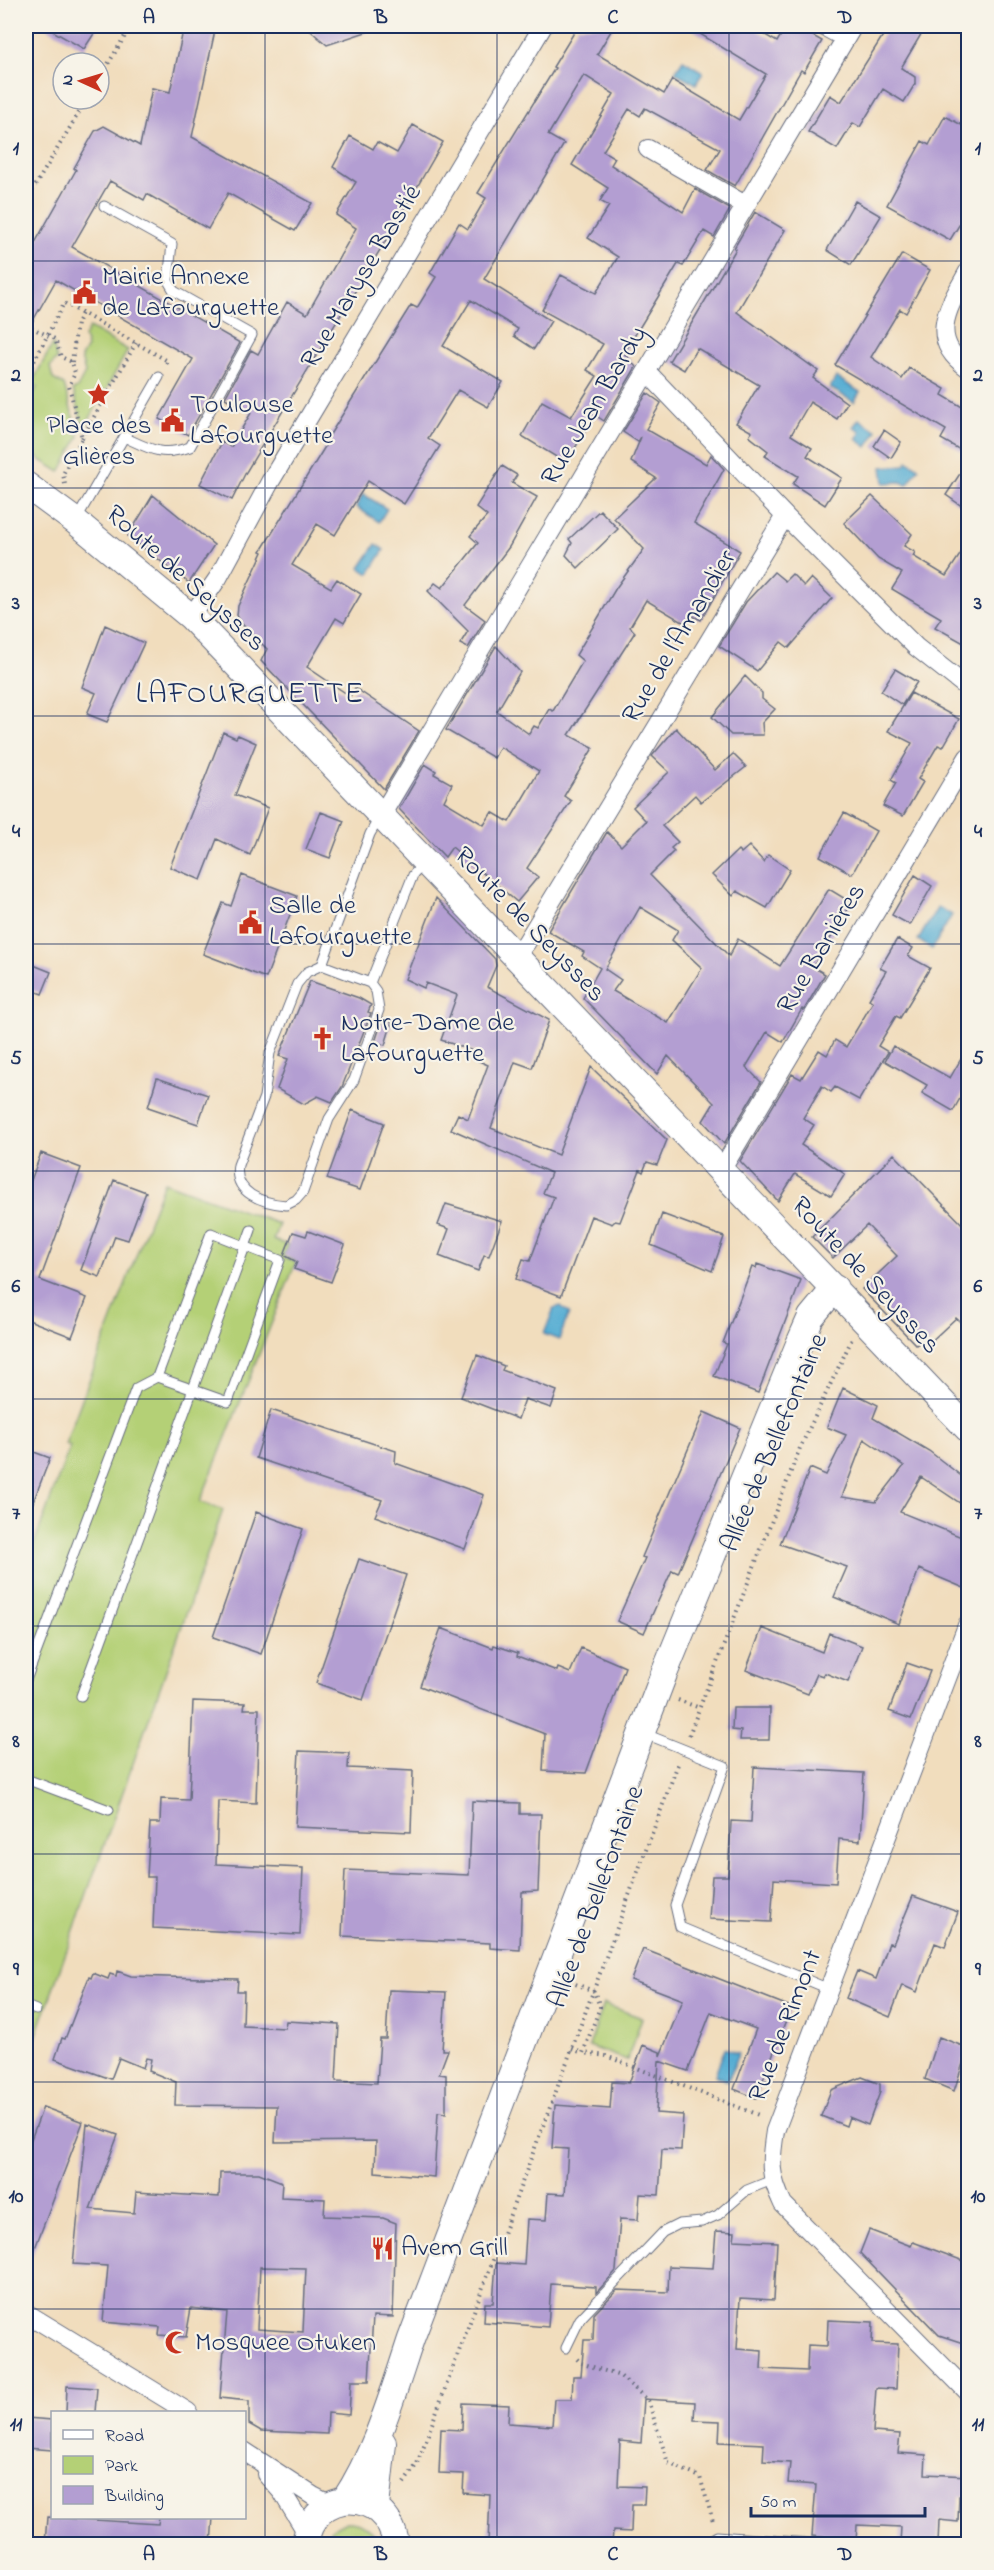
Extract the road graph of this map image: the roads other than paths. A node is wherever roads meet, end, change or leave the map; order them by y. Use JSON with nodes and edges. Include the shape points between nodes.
{"nodes":[{"id":1,"x":543,"y":26,"type":"edge"},
{"id":2,"x":823,"y":26,"type":"edge"},
{"id":3,"x":849,"y":32,"type":"edge"},
{"id":4,"x":648,"y":150,"type":"dead end"},
{"id":5,"x":745,"y":205,"type":"junction"},
{"id":6,"x":104,"y":206,"type":"dead end"},
{"id":7,"x":969,"y":272,"type":"edge"},
{"id":8,"x":969,"y":368,"type":"edge"},
{"id":9,"x":647,"y":372,"type":"junction"},
{"id":10,"x":159,"y":376,"type":"road end"},
{"id":11,"x":124,"y":437,"type":"junction"},
{"id":12,"x":26,"y":485,"type":"edge"},
{"id":13,"x":67,"y":515,"type":"junction"},
{"id":14,"x":785,"y":516,"type":"junction"},
{"id":15,"x":191,"y":617,"type":"junction"},
{"id":16,"x":969,"y":688,"type":"edge"},
{"id":17,"x":969,"y":757,"type":"edge"},
{"id":18,"x":382,"y":814,"type":"junction"},
{"id":19,"x":426,"y":861,"type":"junction"},
{"id":20,"x":516,"y":954,"type":"junction"},
{"id":21,"x":322,"y":965,"type":"junction"},
{"id":22,"x":370,"y":983,"type":"junction"},
{"id":23,"x":722,"y":1169,"type":"junction"},
{"id":24,"x":251,"y":1230,"type":"dead end"},
{"id":25,"x":244,"y":1246,"type":"junction"},
{"id":26,"x":836,"y":1288,"type":"junction"},
{"id":27,"x":157,"y":1377,"type":"junction"},
{"id":28,"x":192,"y":1389,"type":"junction"},
{"id":29,"x":969,"y":1428,"type":"edge"},
{"id":30,"x":969,"y":1623,"type":"edge"},
{"id":31,"x":26,"y":1680,"type":"edge"},
{"id":32,"x":81,"y":1696,"type":"dead end"},
{"id":33,"x":641,"y":1732,"type":"junction"},
{"id":34,"x":26,"y":1779,"type":"edge"},
{"id":35,"x":109,"y":1810,"type":"dead end"},
{"id":36,"x":829,"y":1989,"type":"junction"},
{"id":37,"x":26,"y":2007,"type":"edge"},
{"id":38,"x":36,"y":2010,"type":"dead end"},
{"id":39,"x":772,"y":2180,"type":"junction"},
{"id":40,"x":26,"y":2313,"type":"edge"},
{"id":41,"x":566,"y":2348,"type":"road end"},
{"id":42,"x":969,"y":2392,"type":"edge"},
{"id":43,"x":389,"y":2404,"type":"junction"},
{"id":44,"x":186,"y":2411,"type":"edge"},
{"id":45,"x":246,"y":2452,"type":"edge"},
{"id":46,"x":338,"y":2503,"type":"junction"},
{"id":47,"x":376,"y":2508,"type":"junction"},
{"id":48,"x":306,"y":2539,"type":"edge"},
{"id":49,"x":396,"y":2544,"type":"edge"},
{"id":50,"x":704,"y":2544,"type":"edge"},
{"id":51,"x":824,"y":2544,"type":"edge"}],
"edges":[{"from":1,"to":15,"type":"street","name":"Rue Maryse Bastié","via":[[270,482],[218,578]]},
{"from":2,"to":3,"type":"street"},
{"from":3,"to":5,"type":"street","name":"Rue Jean Bardy"},
{"from":4,"to":5,"type":"street"},
{"from":5,"to":9,"type":"street","name":"Rue Jean Bardy"},
{"from":6,"to":11,"type":"lane","via":[[172,244],[168,280],[174,291],[252,334],[190,447],[174,453],[156,452]]},
{"from":7,"to":8,"type":"street","via":[[947,309],[943,328],[946,344],[957,360]]},
{"from":9,"to":14,"type":"street"},
{"from":9,"to":18,"type":"street","name":"Rue Jean Bardy"},
{"from":10,"to":11,"type":"lane"},
{"from":11,"to":13,"type":"lane"},
{"from":12,"to":13,"type":"street","name":"Route de Seysses"},
{"from":13,"to":15,"type":"street","name":"Route de Seysses"},
{"from":14,"to":16,"type":"street","via":[[916,647]]},
{"from":14,"to":20,"type":"street","name":"Rue de l'Amandier"},
{"from":15,"to":18,"type":"street","name":"Route de Seysses"},
{"from":17,"to":23,"type":"street","name":"Rue Banières"},
{"from":18,"to":19,"type":"street","name":"Route de Seysses"},
{"from":18,"to":21,"type":"lane","via":[[370,834]]},
{"from":19,"to":20,"type":"street","name":"Route de Seysses"},
{"from":19,"to":22,"type":"lane","via":[[413,875]]},
{"from":20,"to":23,"type":"street","name":"Route de Seysses"},
{"from":21,"to":22,"type":"lane"},
{"from":21,"to":22,"type":"lane","via":[[307,972],[297,984],[270,1053],[264,1097],[236,1176],[245,1192],[286,1205],[303,1192],[329,1119],[354,1080],[379,1010]]},
{"from":23,"to":26,"type":"street","name":"Route de Seysses"},
{"from":24,"to":25,"type":"lane"},
{"from":25,"to":27,"type":"lane","via":[[211,1233]]},
{"from":25,"to":28,"type":"lane"},
{"from":25,"to":28,"type":"lane","via":[[280,1260],[228,1402]]},
{"from":26,"to":29,"type":"street","name":"Route de Seysses"},
{"from":26,"to":33,"type":"street","name":"Allée de Bellefontaine","via":[[811,1317],[799,1344]]},
{"from":27,"to":28,"type":"lane"},
{"from":27,"to":31,"type":"lane","via":[[136,1388]]},
{"from":28,"to":32,"type":"lane"},
{"from":30,"to":36,"type":"street","name":"Rue de Rimont"},
{"from":33,"to":36,"type":"lane","via":[[725,1766],[675,1905],[680,1927]]},
{"from":33,"to":43,"type":"street","name":"Allée de Bellefontaine"},
{"from":34,"to":35,"type":"lane"},
{"from":36,"to":39,"type":"street","name":"Rue de Rimont","via":[[778,2123],[770,2158]]},
{"from":37,"to":38,"type":"lane"},
{"from":39,"to":41,"type":"lane","via":[[747,2190],[718,2215],[663,2232],[580,2319]]},
{"from":39,"to":42,"type":"street","name":"Rue de Rimont","via":[[783,2204]]},
{"from":40,"to":44,"type":"street"},
{"from":43,"to":46,"type":"street","name":"Allée de Bellefontaine","via":[[354,2485]]},
{"from":43,"to":47,"type":"street","name":"Allée de Bellefontaine","via":[[376,2482]]},
{"from":45,"to":46,"type":"street","via":[[313,2496]]},
{"from":45,"to":48,"type":"street","via":[[282,2492]]},
{"from":46,"to":47,"type":"street","via":[[355,2500]]},
{"from":46,"to":48,"type":"street","name":"Allée de Bellefontaine","via":[[316,2516]]},
{"from":47,"to":49,"type":"street","via":[[387,2518]]},
{"from":50,"to":51,"type":"lane","via":[[717,2536]]}]}
